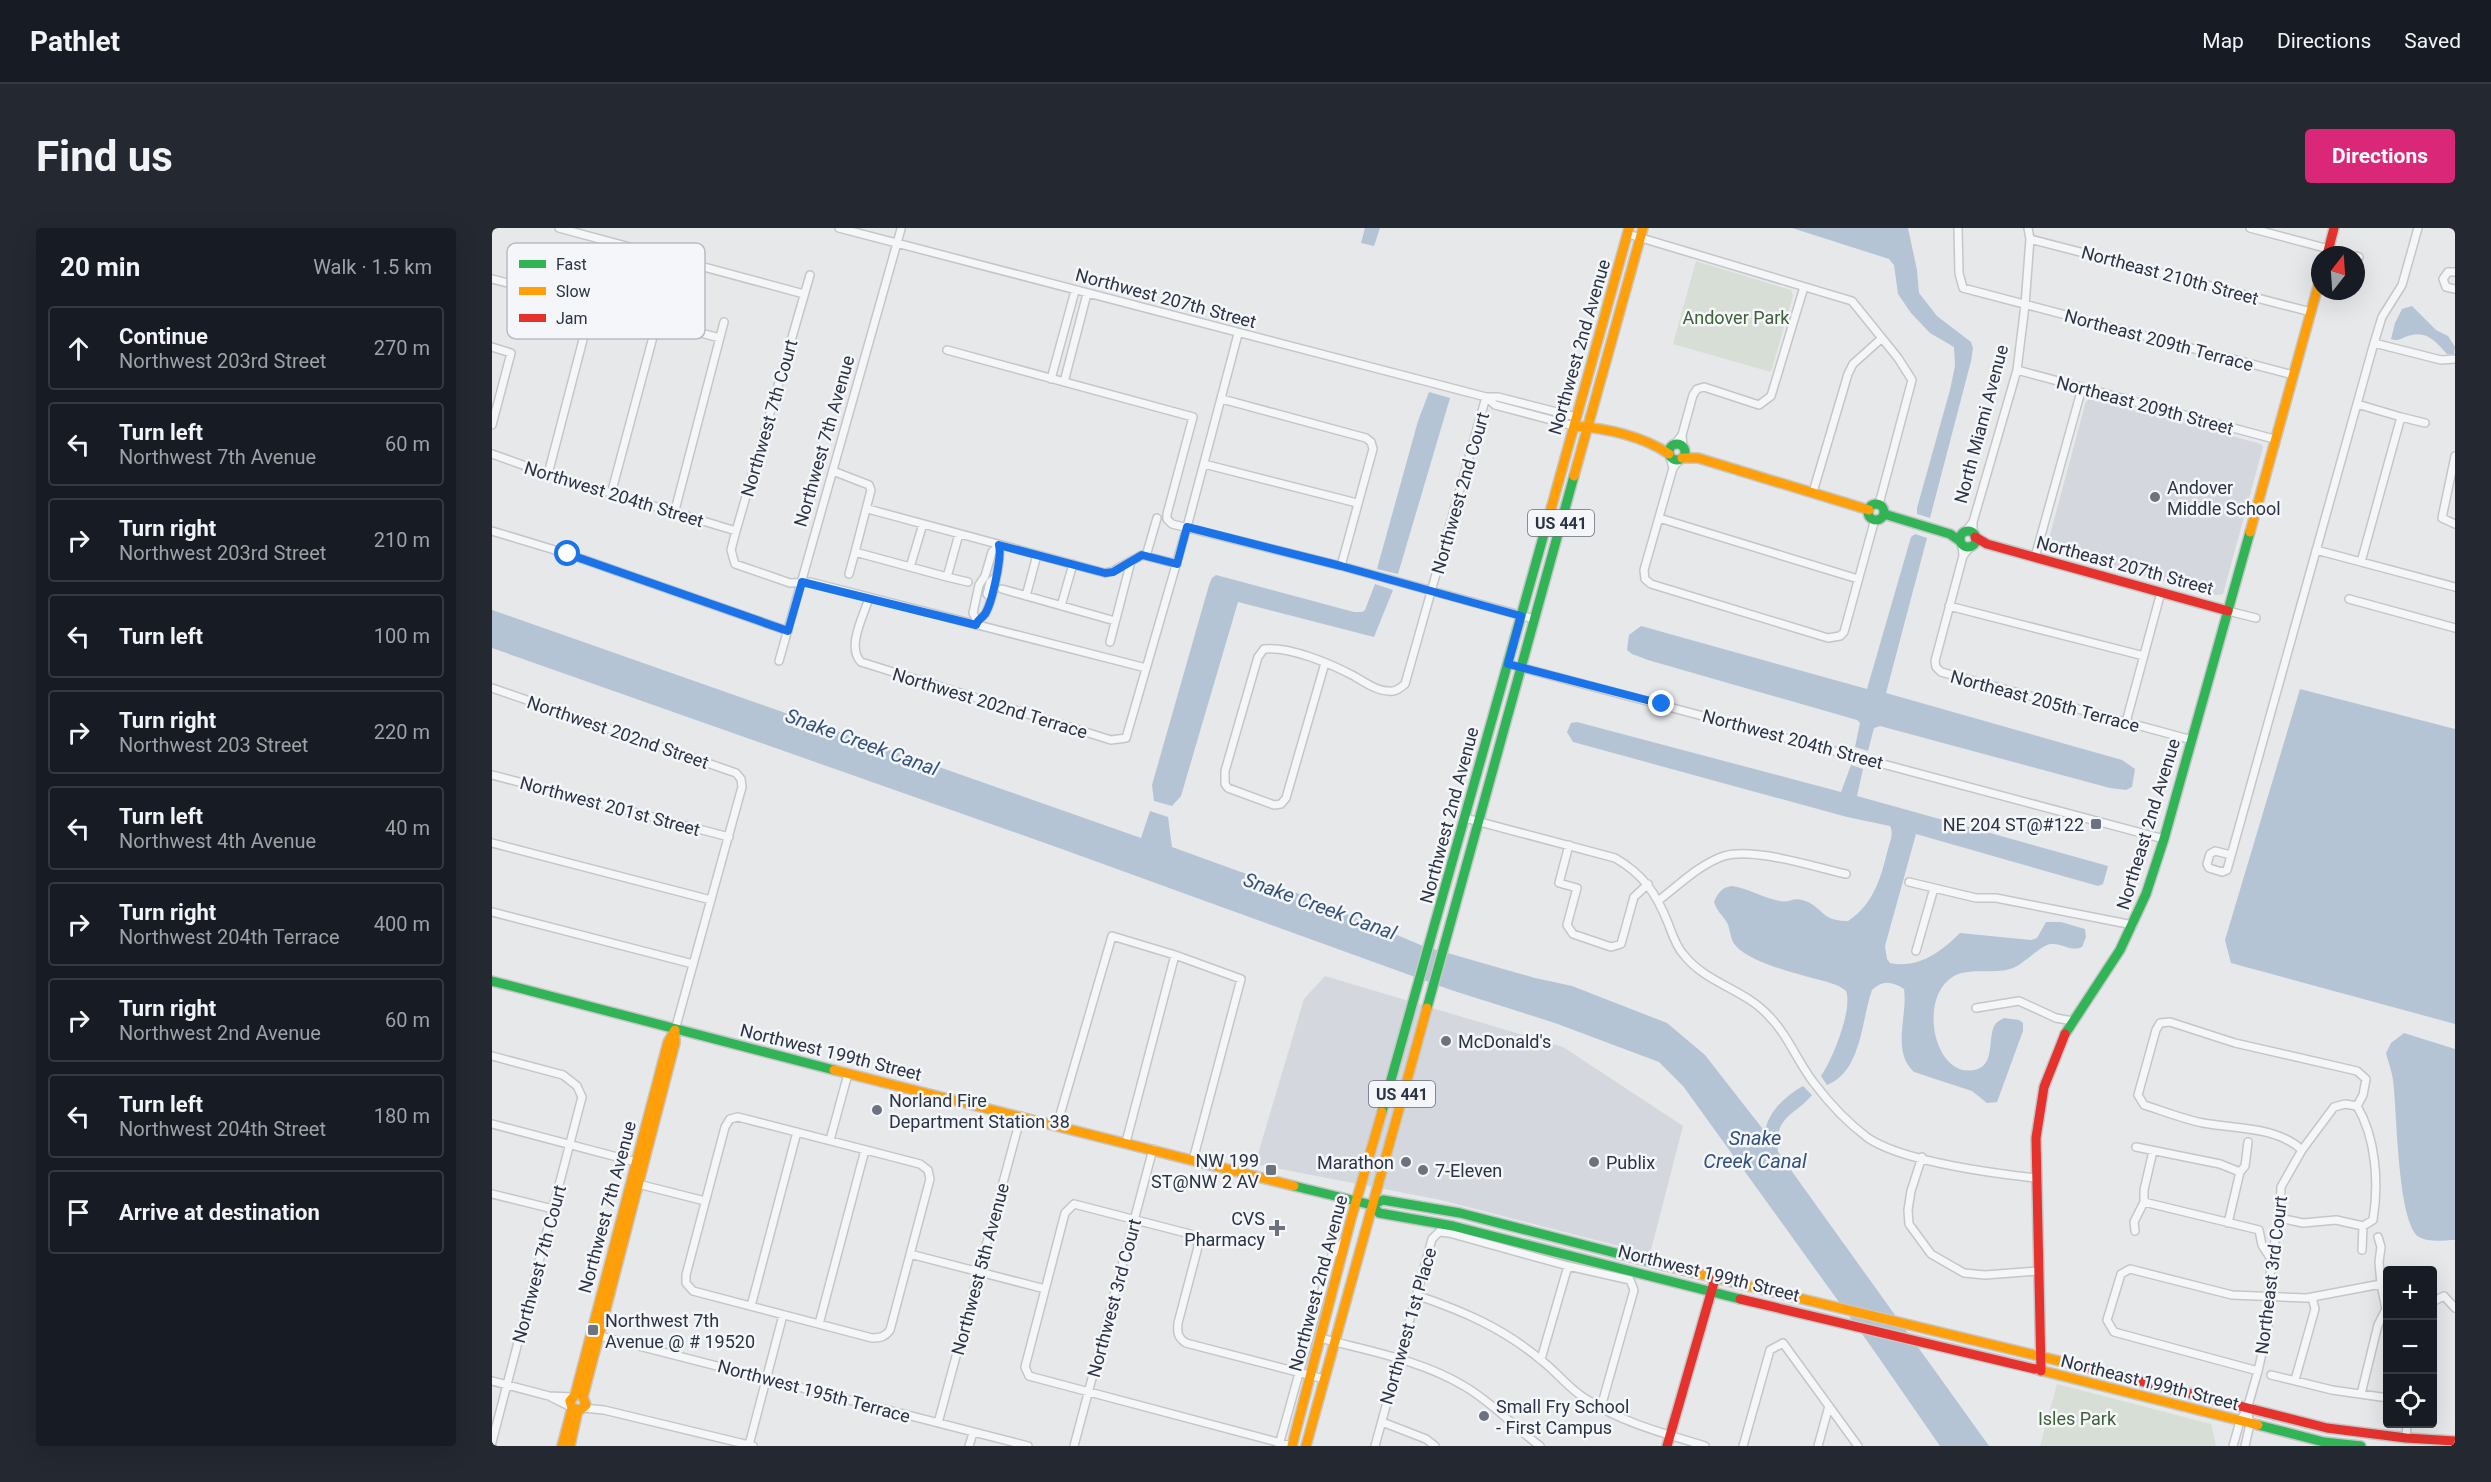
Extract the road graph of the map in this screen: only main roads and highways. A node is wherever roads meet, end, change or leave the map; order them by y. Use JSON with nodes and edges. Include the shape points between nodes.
{"nodes":[{"id":1,"x":2334,"y":228,"type":"edge"},
{"id":2,"x":1628,"y":231,"type":"edge"},
{"id":3,"x":1642,"y":233,"type":"edge"},
{"id":4,"x":2329,"y":246,"type":"edge"},
{"id":5,"x":2314,"y":300,"type":"edge"},
{"id":6,"x":1575,"y":421,"type":"junction"},
{"id":7,"x":1588,"y":426,"type":"junction"},
{"id":8,"x":1869,"y":510,"type":"junction"},
{"id":9,"x":1884,"y":514,"type":"junction"},
{"id":10,"x":2228,"y":611,"type":"junction"},
{"id":11,"x":492,"y":981,"type":"edge"},
{"id":12,"x":675,"y":1030,"type":"junction"},
{"id":13,"x":1356,"y":1201,"type":"junction"},
{"id":14,"x":1372,"y":1205,"type":"junction"},
{"id":15,"x":1715,"y":1279,"type":"junction"},
{"id":16,"x":1711,"y":1292,"type":"junction"},
{"id":17,"x":2042,"y":1357,"type":"junction"},
{"id":18,"x":2041,"y":1371,"type":"junction"},
{"id":19,"x":578,"y":1403,"type":"junction"},
{"id":20,"x":2455,"y":1441,"type":"edge"},
{"id":21,"x":562,"y":1446,"type":"edge"},
{"id":22,"x":570,"y":1446,"type":"edge"},
{"id":23,"x":1292,"y":1446,"type":"edge"},
{"id":24,"x":1306,"y":1446,"type":"edge"},
{"id":25,"x":1667,"y":1446,"type":"edge"},
{"id":26,"x":2361,"y":1446,"type":"edge"}],
"edges":[{"from":1,"to":4,"type":"main road"},
{"from":2,"to":6,"type":"main road","name":"Northwest 2nd Avenue","number":"US 441"},
{"from":3,"to":7,"type":"main road","name":"Northwest 2nd Avenue","number":"US 441"},
{"from":5,"to":10,"type":"main road","name":"Northeast 2nd Avenue"},
{"from":6,"to":7,"type":"main road","name":"Northwest 207th Street"},
{"from":6,"to":13,"type":"main road","name":"Northwest 2nd Avenue","number":"US 441"},
{"from":7,"to":8,"type":"main road","name":"Northwest 207th Street"},
{"from":7,"to":14,"type":"main road","name":"Northwest 2nd Avenue","number":"US 441"},
{"from":8,"to":9,"type":"main road","via":[[1875,519]]},
{"from":8,"to":9,"type":"main road","via":[[1879,504]]},
{"from":9,"to":10,"type":"main road","name":"Northeast 207th Street"},
{"from":10,"to":17,"type":"main road","name":"Northeast 2nd Avenue","via":[[2164,840],[2133,925],[2073,1021],[2049,1070],[2040,1100],[2035,1178]]},
{"from":11,"to":12,"type":"main road","name":"Northwest 199th Street"},
{"from":12,"to":13,"type":"main road","name":"Northwest 199th Street"},
{"from":12,"to":19,"type":"main road","name":"Northwest 7th Avenue","via":[[668,1042],[636,1162]]},
{"from":12,"to":19,"type":"main road","name":"Northwest 7th Avenue","via":[[675,1043],[600,1336]]},
{"from":13,"to":14,"type":"main road","name":"Northwest 199th Street"},
{"from":13,"to":23,"type":"main road","name":"Northwest 2nd Avenue","number":"US 441"},
{"from":14,"to":15,"type":"main road","name":"Northwest 199th Street","via":[[1383,1200],[1460,1213]]},
{"from":14,"to":16,"type":"main road","name":"Northwest 199th Street","via":[[1379,1213],[1453,1226]]},
{"from":14,"to":24,"type":"main road","name":"Northwest 2nd Avenue","number":"US 441"},
{"from":15,"to":16,"type":"main road"},
{"from":15,"to":17,"type":"main road","name":"Northwest 199th Street"},
{"from":16,"to":18,"type":"main road","name":"Northwest 199th Street"},
{"from":16,"to":25,"type":"main road"},
{"from":17,"to":18,"type":"main road","name":"Northeast 2nd Avenue"},
{"from":17,"to":20,"type":"main road","name":"Northeast 199th Street","via":[[2327,1428]]},
{"from":18,"to":26,"type":"main road","name":"Northeast 199th Street","via":[[2324,1442]]},
{"from":19,"to":21,"type":"main road","name":"Northwest 7th Avenue"},
{"from":19,"to":22,"type":"main road","name":"Northwest 7th Avenue"}]}
